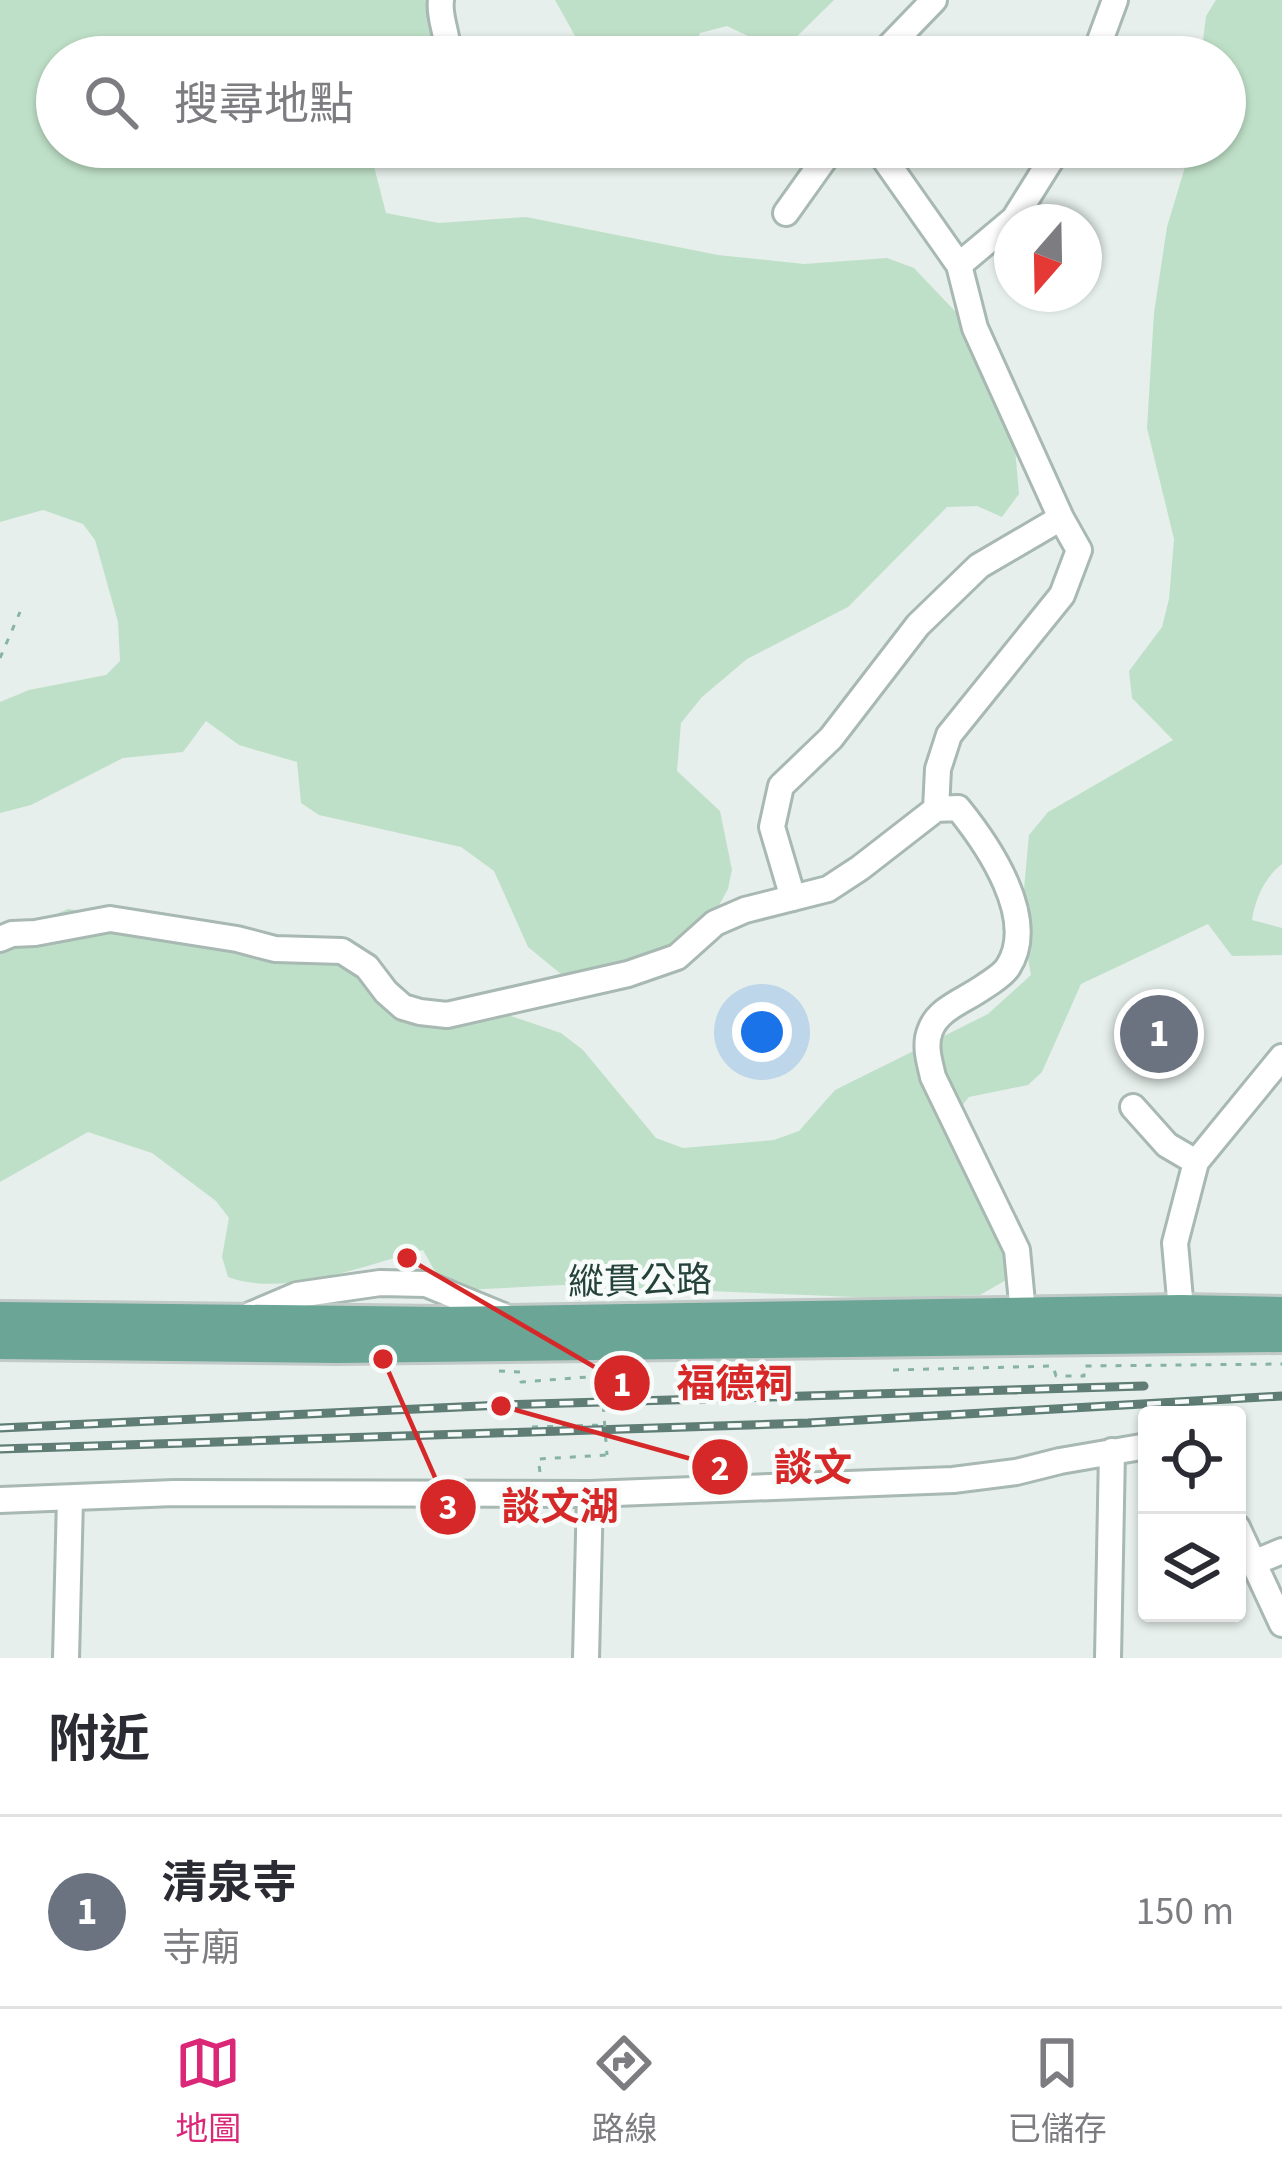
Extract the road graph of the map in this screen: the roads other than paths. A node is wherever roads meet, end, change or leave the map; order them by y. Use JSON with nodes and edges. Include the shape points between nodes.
{"nodes":[{"id":1,"x":441,"y":0,"type":"edge"},
{"id":2,"x":934,"y":0,"type":"edge"},
{"id":3,"x":1115,"y":0,"type":"edge"},
{"id":4,"x":444,"y":36,"type":"edge"},
{"id":5,"x":899,"y":36,"type":"edge"},
{"id":6,"x":1102,"y":36,"type":"edge"},
{"id":7,"x":818,"y":168,"type":"edge"},
{"id":8,"x":891,"y":168,"type":"edge"},
{"id":9,"x":1046,"y":168,"type":"edge"},
{"id":10,"x":786,"y":213,"type":"dead end"},
{"id":11,"x":959,"y":265,"type":"junction"},
{"id":12,"x":1061,"y":518,"type":"junction"},
{"id":13,"x":936,"y":809,"type":"junction"},
{"id":14,"x":793,"y":898,"type":"junction"},
{"id":15,"x":0,"y":939,"type":"edge"},
{"id":16,"x":1282,"y":1057,"type":"edge"},
{"id":17,"x":1132,"y":1107,"type":"dead end"},
{"id":18,"x":1196,"y":1162,"type":"junction"},
{"id":19,"x":1282,"y":1312,"type":"edge"},
{"id":20,"x":1023,"y":1313,"type":"junction"},
{"id":21,"x":0,"y":1317,"type":"edge"},
{"id":22,"x":238,"y":1320,"type":"junction"},
{"id":23,"x":516,"y":1321,"type":"junction"},
{"id":24,"x":1182,"y":1323,"type":"junction"},
{"id":25,"x":440,"y":1334,"type":"junction"},
{"id":26,"x":1282,"y":1336,"type":"edge"},
{"id":27,"x":0,"y":1344,"type":"edge"},
{"id":28,"x":1138,"y":1448,"type":"edge"},
{"id":29,"x":1112,"y":1451,"type":"junction"},
{"id":30,"x":590,"y":1494,"type":"junction"},
{"id":31,"x":70,"y":1498,"type":"junction"},
{"id":32,"x":0,"y":1500,"type":"edge"},
{"id":33,"x":1246,"y":1547,"type":"edge"},
{"id":34,"x":1282,"y":1551,"type":"edge"},
{"id":35,"x":1253,"y":1563,"type":"junction"},
{"id":36,"x":1282,"y":1624,"type":"edge"},
{"id":37,"x":66,"y":1658,"type":"edge"},
{"id":38,"x":586,"y":1658,"type":"edge"},
{"id":39,"x":1108,"y":1658,"type":"edge"}],
"edges":[{"from":1,"to":4,"type":"street"},
{"from":2,"to":5,"type":"street"},
{"from":3,"to":6,"type":"street"},
{"from":7,"to":10,"type":"street"},
{"from":8,"to":11,"type":"street"},
{"from":9,"to":11,"type":"street","via":[[1014,219]]},
{"from":11,"to":12,"type":"street","via":[[975,328]]},
{"from":12,"to":13,"type":"street","via":[[1079,550],[1061,595],[949,735]]},
{"from":12,"to":14,"type":"street","via":[[963,580],[781,786],[772,827]]},
{"from":13,"to":14,"type":"street","via":[[827,889]]},
{"from":13,"to":20,"type":"street","via":[[958,808],[984,839],[1009,890],[1018,941],[1006,970],[938,1016],[928,1052],[1017,1250]]},
{"from":14,"to":15,"type":"street","via":[[715,923],[677,957],[645,968],[447,1015],[403,1007],[342,951],[275,949],[110,919]]},
{"from":16,"to":18,"type":"street"},
{"from":17,"to":18,"type":"street","via":[[1167,1145]]},
{"from":18,"to":24,"type":"street","via":[[1175,1243]]},
{"from":19,"to":24,"type":"main road","name":"縱貫公路"},
{"from":20,"to":23,"type":"main road","name":"縱貫公路"},
{"from":20,"to":24,"type":"main road","name":"縱貫公路"},
{"from":21,"to":22,"type":"main road","name":"縱貫公路"},
{"from":22,"to":23,"type":"street","via":[[297,1295],[380,1283],[426,1284]]},
{"from":22,"to":25,"type":"main road","name":"縱貫公路"},
{"from":23,"to":25,"type":"main road","name":"縱貫公路"},
{"from":24,"to":25,"type":"main road","name":"縱貫公路","via":[[995,1342]]},
{"from":24,"to":26,"type":"main road","name":"縱貫公路"},
{"from":25,"to":27,"type":"main road","name":"縱貫公路"},
{"from":28,"to":29,"type":"street"},
{"from":29,"to":30,"type":"street","via":[[953,1480]]},
{"from":29,"to":39,"type":"street"},
{"from":30,"to":31,"type":"street"},
{"from":30,"to":38,"type":"street"},
{"from":31,"to":32,"type":"street"},
{"from":31,"to":37,"type":"street"},
{"from":33,"to":35,"type":"street"},
{"from":34,"to":35,"type":"street"},
{"from":35,"to":36,"type":"street"}]}
